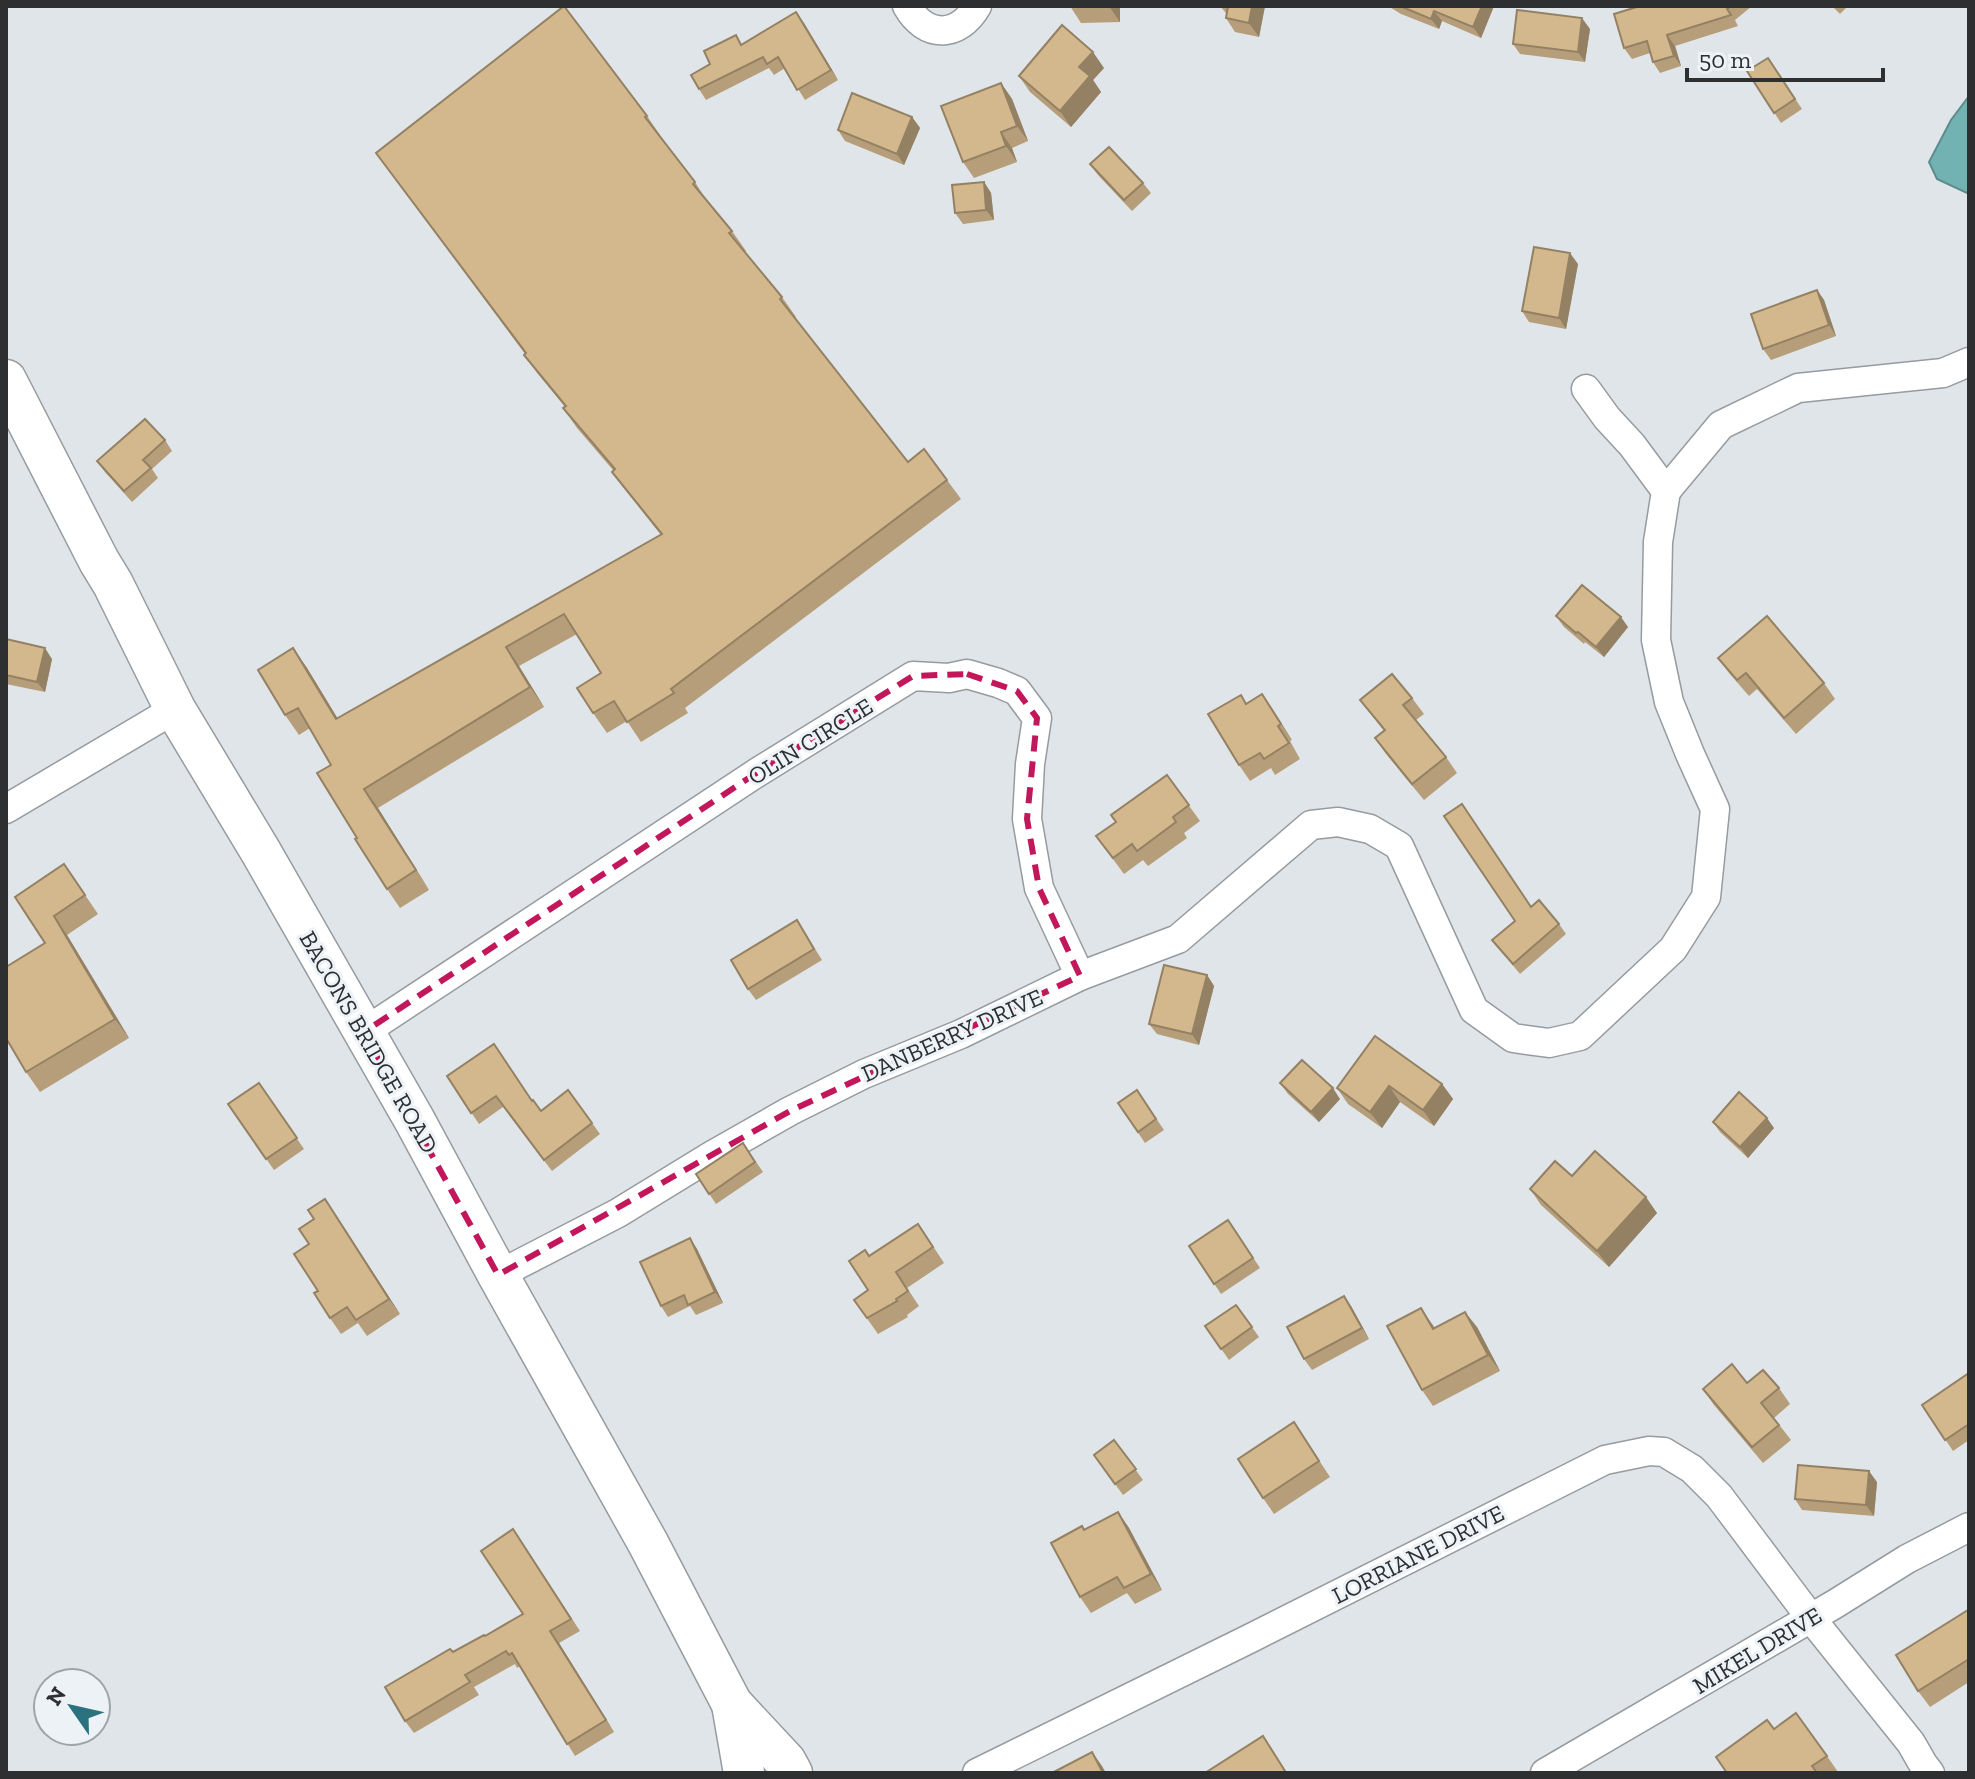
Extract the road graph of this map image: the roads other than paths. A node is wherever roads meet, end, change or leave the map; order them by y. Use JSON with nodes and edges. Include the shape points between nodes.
{"nodes":[{"id":1,"x":907,"y":6,"type":"edge"},
{"id":2,"x":977,"y":6,"type":"edge"},
{"id":3,"x":1969,"y":362,"type":"edge"},
{"id":4,"x":6,"y":380,"type":"edge"},
{"id":5,"x":1586,"y":389,"type":"dead end"},
{"id":6,"x":1666,"y":491,"type":"junction"},
{"id":7,"x":175,"y":709,"type":"junction"},
{"id":8,"x":6,"y":809,"type":"edge"},
{"id":9,"x":1080,"y":976,"type":"junction"},
{"id":10,"x":364,"y":1032,"type":"junction"},
{"id":11,"x":498,"y":1275,"type":"junction"},
{"id":12,"x":1969,"y":1527,"type":"edge"},
{"id":13,"x":1810,"y":1617,"type":"junction"},
{"id":14,"x":732,"y":1704,"type":"junction"},
{"id":15,"x":744,"y":1773,"type":"edge"},
{"id":16,"x":792,"y":1773,"type":"edge"},
{"id":17,"x":977,"y":1773,"type":"edge"},
{"id":18,"x":1545,"y":1773,"type":"edge"},
{"id":19,"x":1930,"y":1773,"type":"edge"}],
"edges":[{"from":1,"to":2,"type":"street","via":[[920,25],[939,31],[965,21]]},
{"from":3,"to":6,"type":"street","via":[[1943,373],[1798,388],[1721,425]]},
{"from":4,"to":7,"type":"main road","name":"BACONS BRIDGE ROAD"},
{"from":5,"to":6,"type":"street"},
{"from":6,"to":9,"type":"street","name":"DANBERRY DRIVE","via":[[1658,542],[1656,640],[1669,702],[1715,809],[1706,897],[1673,949],[1580,1036],[1549,1043],[1513,1038],[1474,1010],[1399,846],[1370,829],[1338,822],[1311,825],[1178,939]]},
{"from":7,"to":8,"type":"street"},
{"from":7,"to":10,"type":"main road","name":"BACONS BRIDGE ROAD"},
{"from":9,"to":10,"type":"street","name":"OLIN CIRCLE","via":[[1039,888],[1027,819],[1037,718],[1017,691],[998,683],[967,674],[913,676]]},
{"from":9,"to":11,"type":"street","name":"DANBERRY DRIVE","via":[[790,1111],[618,1213]]},
{"from":10,"to":11,"type":"main road","name":"BACONS BRIDGE ROAD"},
{"from":11,"to":14,"type":"main road","name":"BACONS BRIDGE ROAD"},
{"from":12,"to":13,"type":"street","name":"MIKEL DRIVE"},
{"from":13,"to":17,"type":"street","name":"LORRIANE DRIVE","via":[[1719,1496],[1692,1469],[1664,1452],[1627,1454],[1605,1460]]},
{"from":13,"to":18,"type":"street","name":"MIKEL DRIVE"},
{"from":13,"to":19,"type":"street","name":"LORRIANE DRIVE"},
{"from":14,"to":15,"type":"main road","name":"BACONS BRIDGE ROAD"},
{"from":14,"to":16,"type":"main road","name":"BACONS BRIDGE ROAD"}]}
